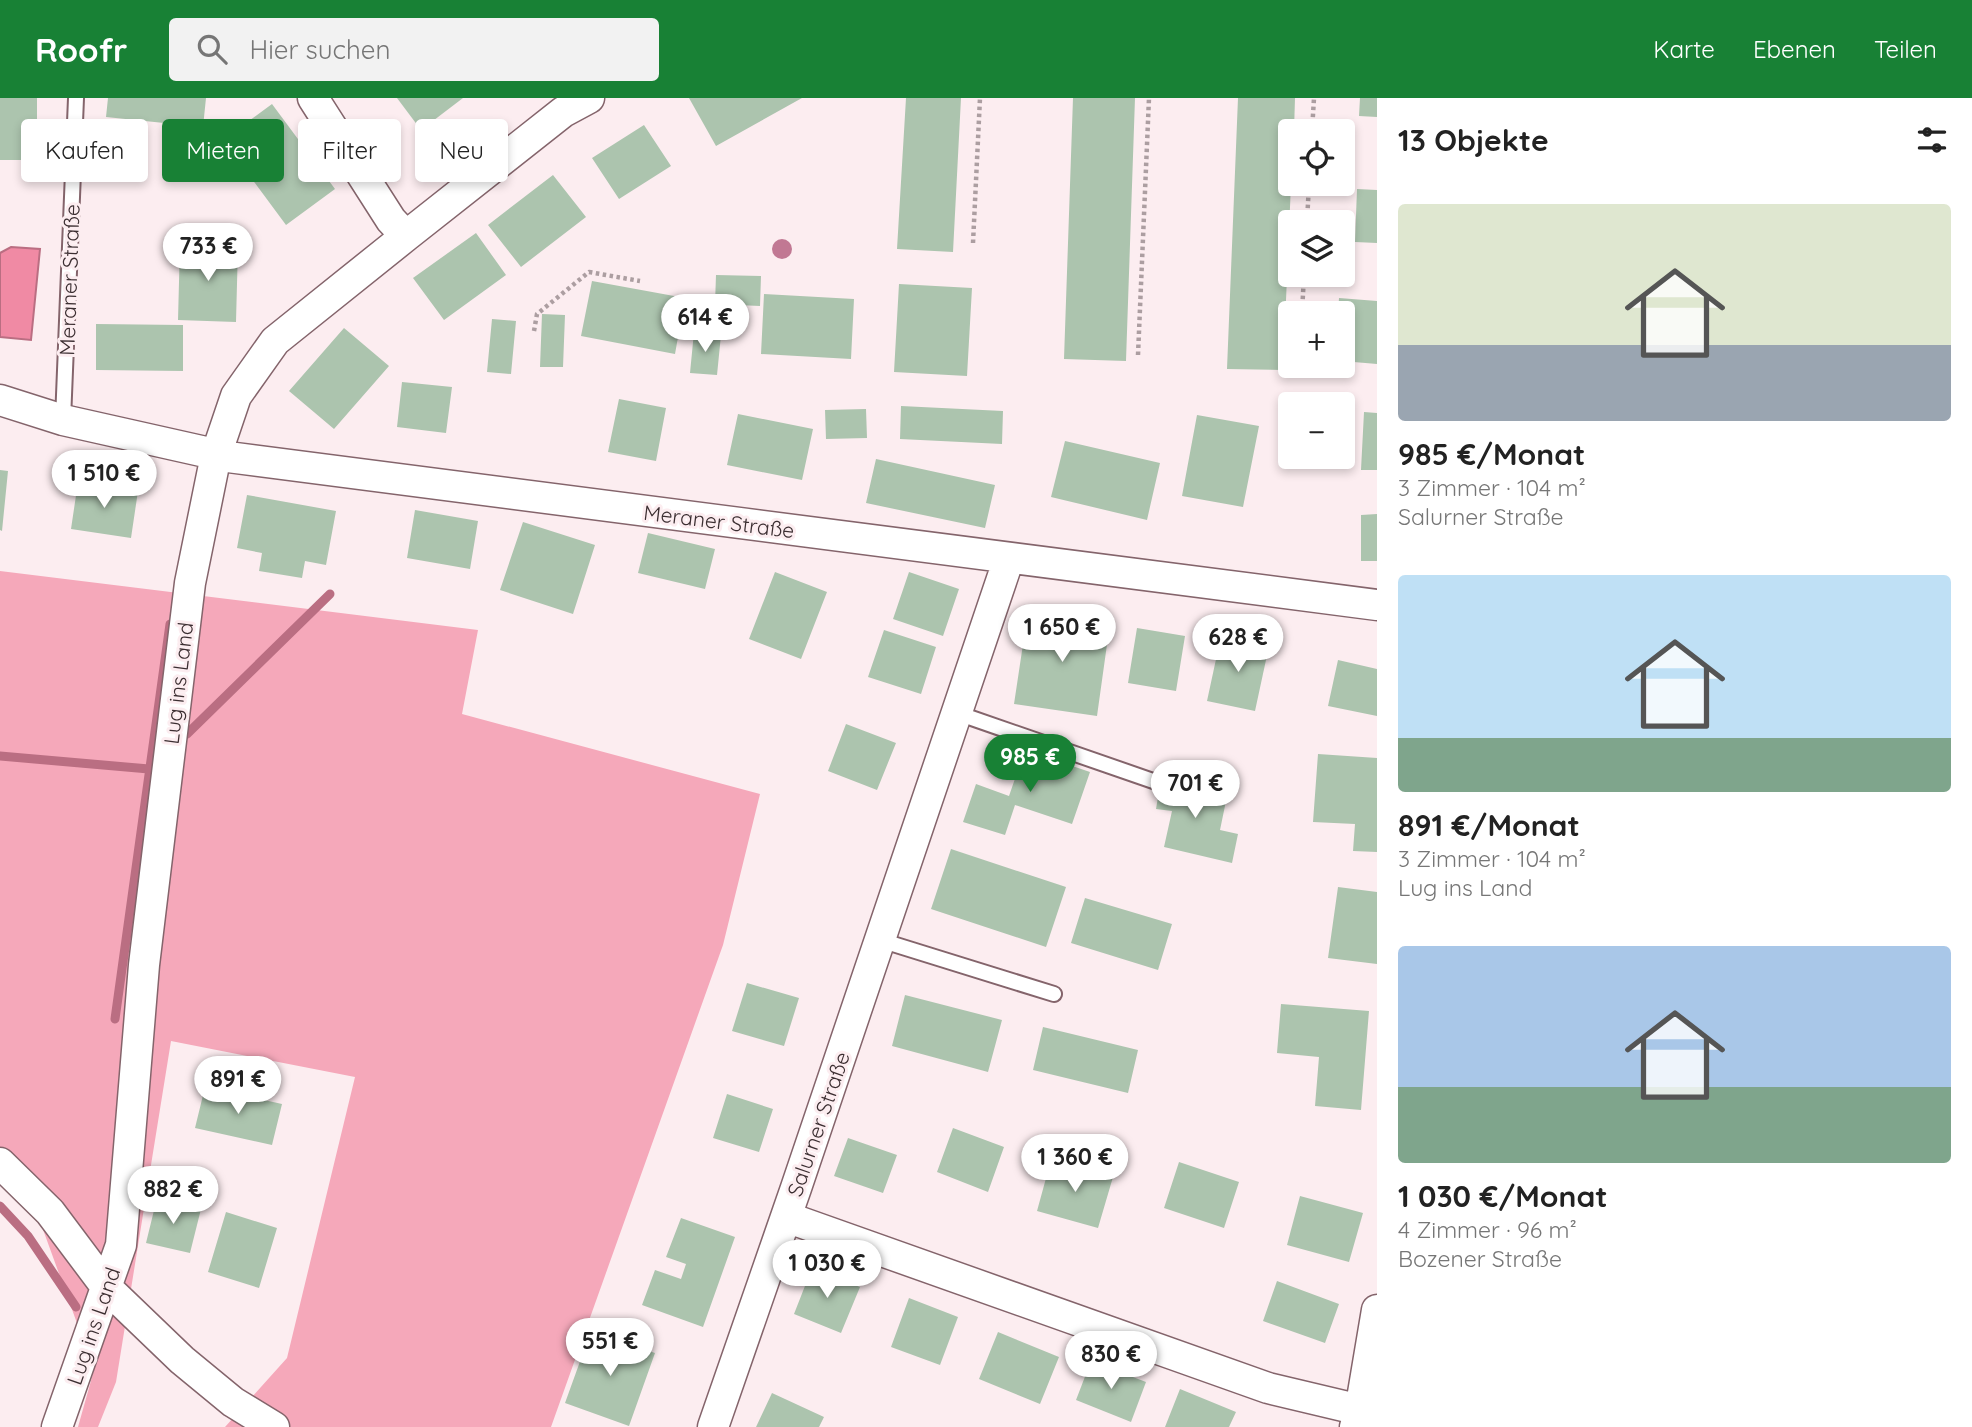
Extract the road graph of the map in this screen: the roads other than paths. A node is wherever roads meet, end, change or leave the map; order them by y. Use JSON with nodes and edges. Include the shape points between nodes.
{"nodes":[{"id":1,"x":76,"y":98,"type":"edge"},
{"id":2,"x":313,"y":98,"type":"edge"},
{"id":3,"x":590,"y":98,"type":"edge"},
{"id":4,"x":406,"y":236,"type":"junction"},
{"id":5,"x":0,"y":400,"type":"edge"},
{"id":6,"x":63,"y":421,"type":"junction"},
{"id":7,"x":216,"y":455,"type":"junction"},
{"id":8,"x":1009,"y":558,"type":"junction"},
{"id":9,"x":1377,"y":605,"type":"edge"},
{"id":10,"x":957,"y":713,"type":"junction"},
{"id":11,"x":1156,"y":782,"type":"dead end"},
{"id":12,"x":880,"y":940,"type":"junction"},
{"id":13,"x":1054,"y":994,"type":"dead end"},
{"id":14,"x":0,"y":1163,"type":"edge"},
{"id":15,"x":786,"y":1217,"type":"junction"},
{"id":16,"x":107,"y":1288,"type":"junction"},
{"id":17,"x":1377,"y":1310,"type":"edge"},
{"id":18,"x":1364,"y":1417,"type":"edge"},
{"id":19,"x":57,"y":1427,"type":"edge"},
{"id":20,"x":274,"y":1427,"type":"edge"},
{"id":21,"x":713,"y":1427,"type":"edge"}],
"edges":[{"from":1,"to":6,"type":"lane","name":"Meraner Straße"},
{"from":2,"to":4,"type":"street"},
{"from":3,"to":4,"type":"street","name":"Lug ins Land","via":[[564,112]]},
{"from":4,"to":7,"type":"street","name":"Lug ins Land","via":[[275,341],[236,396]]},
{"from":5,"to":6,"type":"street","name":"Meraner Straße"},
{"from":6,"to":7,"type":"street","name":"Meraner Straße"},
{"from":7,"to":8,"type":"street","name":"Meraner Straße"},
{"from":7,"to":16,"type":"street","name":"Lug ins Land","via":[[190,583],[144,965],[121,1244]]},
{"from":8,"to":9,"type":"street","name":"Meraner Straße"},
{"from":8,"to":10,"type":"street","name":"Salurner Straße"},
{"from":10,"to":11,"type":"lane"},
{"from":10,"to":12,"type":"street","name":"Salurner Straße"},
{"from":12,"to":13,"type":"lane"},
{"from":12,"to":15,"type":"street","name":"Salurner Straße"},
{"from":14,"to":16,"type":"street","via":[[50,1212]]},
{"from":15,"to":18,"type":"street","via":[[1268,1388]]},
{"from":15,"to":21,"type":"street","name":"Salurner Straße"},
{"from":16,"to":19,"type":"street","name":"Lug ins Land"},
{"from":16,"to":20,"type":"street","via":[[182,1360],[233,1402]]},
{"from":17,"to":18,"type":"street"}]}
